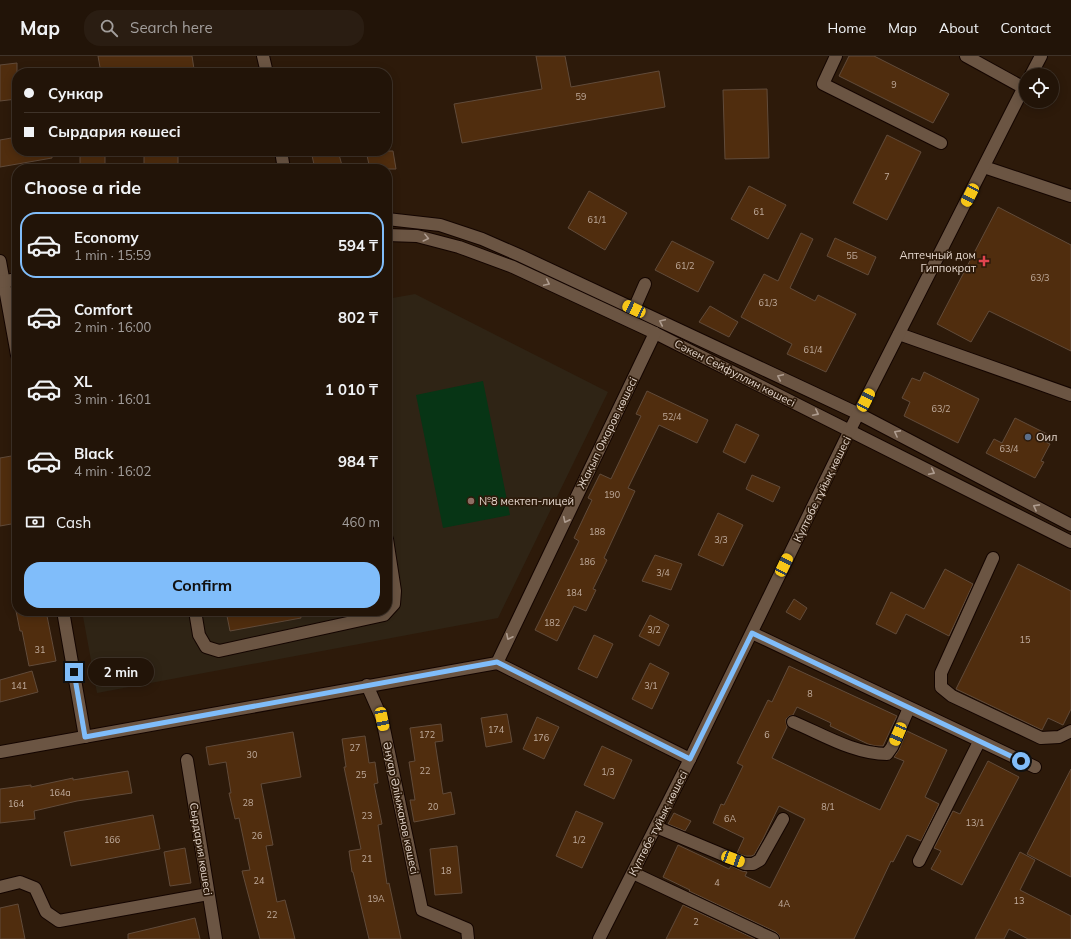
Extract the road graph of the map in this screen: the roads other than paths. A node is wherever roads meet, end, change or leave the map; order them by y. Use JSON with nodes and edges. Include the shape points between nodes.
{"nodes":[{"id":1,"x":264,"y":56,"type":"edge"},
{"id":2,"x":836,"y":56,"type":"edge"},
{"id":3,"x":966,"y":56,"type":"edge"},
{"id":4,"x":1041,"y":56,"type":"edge"},
{"id":5,"x":982,"y":60,"type":"edge"},
{"id":6,"x":266,"y":68,"type":"edge"},
{"id":7,"x":1035,"y":68,"type":"edge"},
{"id":8,"x":1019,"y":82,"type":"edge"},
{"id":9,"x":1019,"y":98,"type":"edge"},
{"id":10,"x":941,"y":144,"type":"dead end"},
{"id":11,"x":984,"y":167,"type":"junction"},
{"id":12,"x":1071,"y":196,"type":"edge"},
{"id":13,"x":392,"y":219,"type":"edge"},
{"id":14,"x":392,"y":235,"type":"edge"},
{"id":15,"x":0,"y":261,"type":"edge"},
{"id":16,"x":12,"y":280,"type":"edge"},
{"id":17,"x":2,"y":282,"type":"edge"},
{"id":18,"x":645,"y":284,"type":"dead end"},
{"id":19,"x":8,"y":294,"type":"edge"},
{"id":20,"x":634,"y":309,"type":"junction"},
{"id":21,"x":12,"y":321,"type":"edge"},
{"id":22,"x":655,"y":333,"type":"junction"},
{"id":23,"x":899,"y":334,"type":"junction"},
{"id":24,"x":1071,"y":395,"type":"edge"},
{"id":25,"x":859,"y":414,"type":"junction"},
{"id":26,"x":850,"y":430,"type":"junction"},
{"id":27,"x":1071,"y":525,"type":"edge"},
{"id":28,"x":1071,"y":542,"type":"edge"},
{"id":29,"x":993,"y":558,"type":"dead end"},
{"id":30,"x":392,"y":572,"type":"edge"},
{"id":31,"x":392,"y":606,"type":"edge"},
{"id":32,"x":64,"y":616,"type":"edge"},
{"id":33,"x":196,"y":616,"type":"edge"},
{"id":34,"x":379,"y":616,"type":"edge"},
{"id":35,"x":752,"y":633,"type":"junction"},
{"id":36,"x":497,"y":662,"type":"junction"},
{"id":37,"x":367,"y":685,"type":"junction"},
{"id":38,"x":909,"y":708,"type":"junction"},
{"id":39,"x":792,"y":722,"type":"dead end"},
{"id":40,"x":1071,"y":731,"type":"edge"},
{"id":41,"x":85,"y":737,"type":"junction"},
{"id":42,"x":979,"y":742,"type":"junction"},
{"id":43,"x":0,"y":752,"type":"edge"},
{"id":44,"x":690,"y":759,"type":"junction"},
{"id":45,"x":187,"y":760,"type":"dead end"},
{"id":46,"x":1035,"y":767,"type":"dead end"},
{"id":47,"x":782,"y":819,"type":"dead end"},
{"id":48,"x":656,"y":827,"type":"junction"},
{"id":49,"x":919,"y":861,"type":"dead end"},
{"id":50,"x":633,"y":873,"type":"junction"},
{"id":51,"x":0,"y":886,"type":"edge"},
{"id":52,"x":208,"y":894,"type":"junction"},
{"id":53,"x":216,"y":939,"type":"edge"},
{"id":54,"x":468,"y":939,"type":"edge"},
{"id":55,"x":600,"y":939,"type":"edge"},
{"id":56,"x":773,"y":939,"type":"edge"}],
"edges":[{"from":1,"to":6,"type":"street"},
{"from":2,"to":10,"type":"street","via":[[823,84]]},
{"from":3,"to":5,"type":"street"},
{"from":4,"to":7,"type":"street"},
{"from":5,"to":8,"type":"street"},
{"from":9,"to":11,"type":"street","name":"Күлтөбе тұйық көшесі"},
{"from":11,"to":12,"type":"street"},
{"from":11,"to":23,"type":"street","name":"Күлтөбе тұйық көшесі"},
{"from":13,"to":20,"type":"street","name":"Сәкен Сейфуллин көшесі","via":[[440,225],[482,239]]},
{"from":14,"to":22,"type":"street","name":"Сәкен Сейфуллин көшесі","one_way":true,"via":[[417,236],[459,247],[513,267]]},
{"from":15,"to":17,"type":"street"},
{"from":16,"to":17,"type":"street"},
{"from":17,"to":19,"type":"street"},
{"from":18,"to":20,"type":"street"},
{"from":19,"to":21,"type":"street"},
{"from":25,"to":20,"type":"street","name":"Сәкен Сейфуллин көшесі","one_way":true},
{"from":22,"to":26,"type":"street","name":"Сәкен Сейфуллин көшесі","one_way":true},
{"from":22,"to":36,"type":"street","name":"Жақып Омаров көшесі","one_way":true},
{"from":23,"to":24,"type":"street"},
{"from":23,"to":25,"type":"street","name":"Күлтөбе тұйық көшесі"},
{"from":25,"to":26,"type":"street","name":"Күлтөбе тұйық көшесі"},
{"from":27,"to":25,"type":"street","name":"Сәкен Сейфуллин көшесі","one_way":true},
{"from":26,"to":28,"type":"street","name":"Сәкен Сейфуллин көшесі","one_way":true},
{"from":26,"to":35,"type":"street","name":"Күлтөбе тұйық көшесі"},
{"from":29,"to":40,"type":"street","via":[[941,673],[941,687],[952,696],[1041,738],[1059,736]]},
{"from":30,"to":31,"type":"street","via":[[395,591]]},
{"from":32,"to":41,"type":"street"},
{"from":33,"to":34,"type":"street","via":[[199,635],[206,647],[219,651]]},
{"from":35,"to":38,"type":"street"},
{"from":35,"to":44,"type":"street","name":"Күлтөбе тұйық көшесі"},
{"from":36,"to":37,"type":"street"},
{"from":36,"to":44,"type":"street"},
{"from":37,"to":41,"type":"street"},
{"from":37,"to":54,"type":"street","name":"Әнуар Әлімжанов көшесі","via":[[382,719],[422,910],[467,929]]},
{"from":38,"to":39,"type":"street","via":[[887,754],[859,750]]},
{"from":38,"to":42,"type":"street"},
{"from":41,"to":43,"type":"street"},
{"from":42,"to":46,"type":"street"},
{"from":42,"to":49,"type":"street"},
{"from":44,"to":48,"type":"street","name":"Күлтөбе тұйық көшесі"},
{"from":45,"to":52,"type":"street","name":"Сырдария көшесі"},
{"from":47,"to":48,"type":"street","via":[[760,860],[753,864],[745,864],[721,855]]},
{"from":48,"to":50,"type":"street","name":"Күлтөбе тұйық көшесі"},
{"from":50,"to":55,"type":"street","name":"Күлтөбе тұйық көшесі"},
{"from":50,"to":56,"type":"street"},
{"from":51,"to":52,"type":"street","via":[[20,882],[35,888],[46,912],[59,921]]},
{"from":52,"to":53,"type":"street","name":"Сырдария көшесі"}]}
